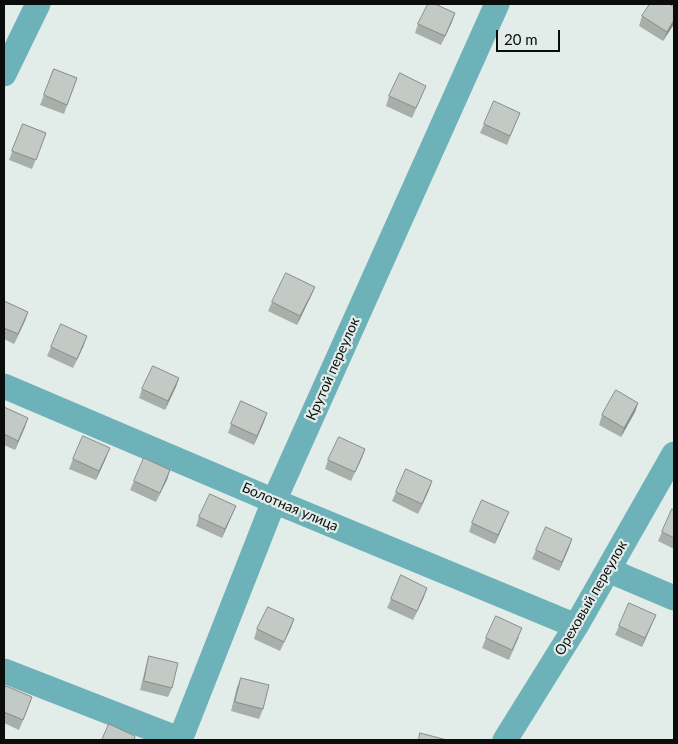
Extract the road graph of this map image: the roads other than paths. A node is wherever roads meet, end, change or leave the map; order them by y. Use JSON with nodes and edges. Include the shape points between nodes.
{"nodes":[{"id":1,"x":38,"y":4,"type":"edge"},
{"id":2,"x":497,"y":4,"type":"edge"},
{"id":3,"x":4,"y":74,"type":"edge"},
{"id":4,"x":4,"y":386,"type":"edge"},
{"id":5,"x":674,"y":454,"type":"edge"},
{"id":6,"x":274,"y":501,"type":"junction"},
{"id":7,"x":608,"y":570,"type":"junction"},
{"id":8,"x":674,"y":598,"type":"edge"},
{"id":9,"x":576,"y":626,"type":"junction"},
{"id":10,"x":4,"y":671,"type":"edge"},
{"id":11,"x":180,"y":740,"type":"edge"},
{"id":12,"x":505,"y":740,"type":"edge"}],
"edges":[{"from":1,"to":3,"type":"street"},
{"from":2,"to":6,"type":"street","name":"Крутой переулок"},
{"from":4,"to":6,"type":"street","name":"Болотная улица"},
{"from":5,"to":7,"type":"street","name":"Ореховый переулок"},
{"from":6,"to":9,"type":"street","name":"Болотная улица"},
{"from":6,"to":11,"type":"street","name":"Крутой переулок"},
{"from":7,"to":8,"type":"street"},
{"from":7,"to":9,"type":"street","name":"Ореховый переулок"},
{"from":9,"to":12,"type":"street","name":"Ореховый переулок"},
{"from":10,"to":11,"type":"street"}]}
